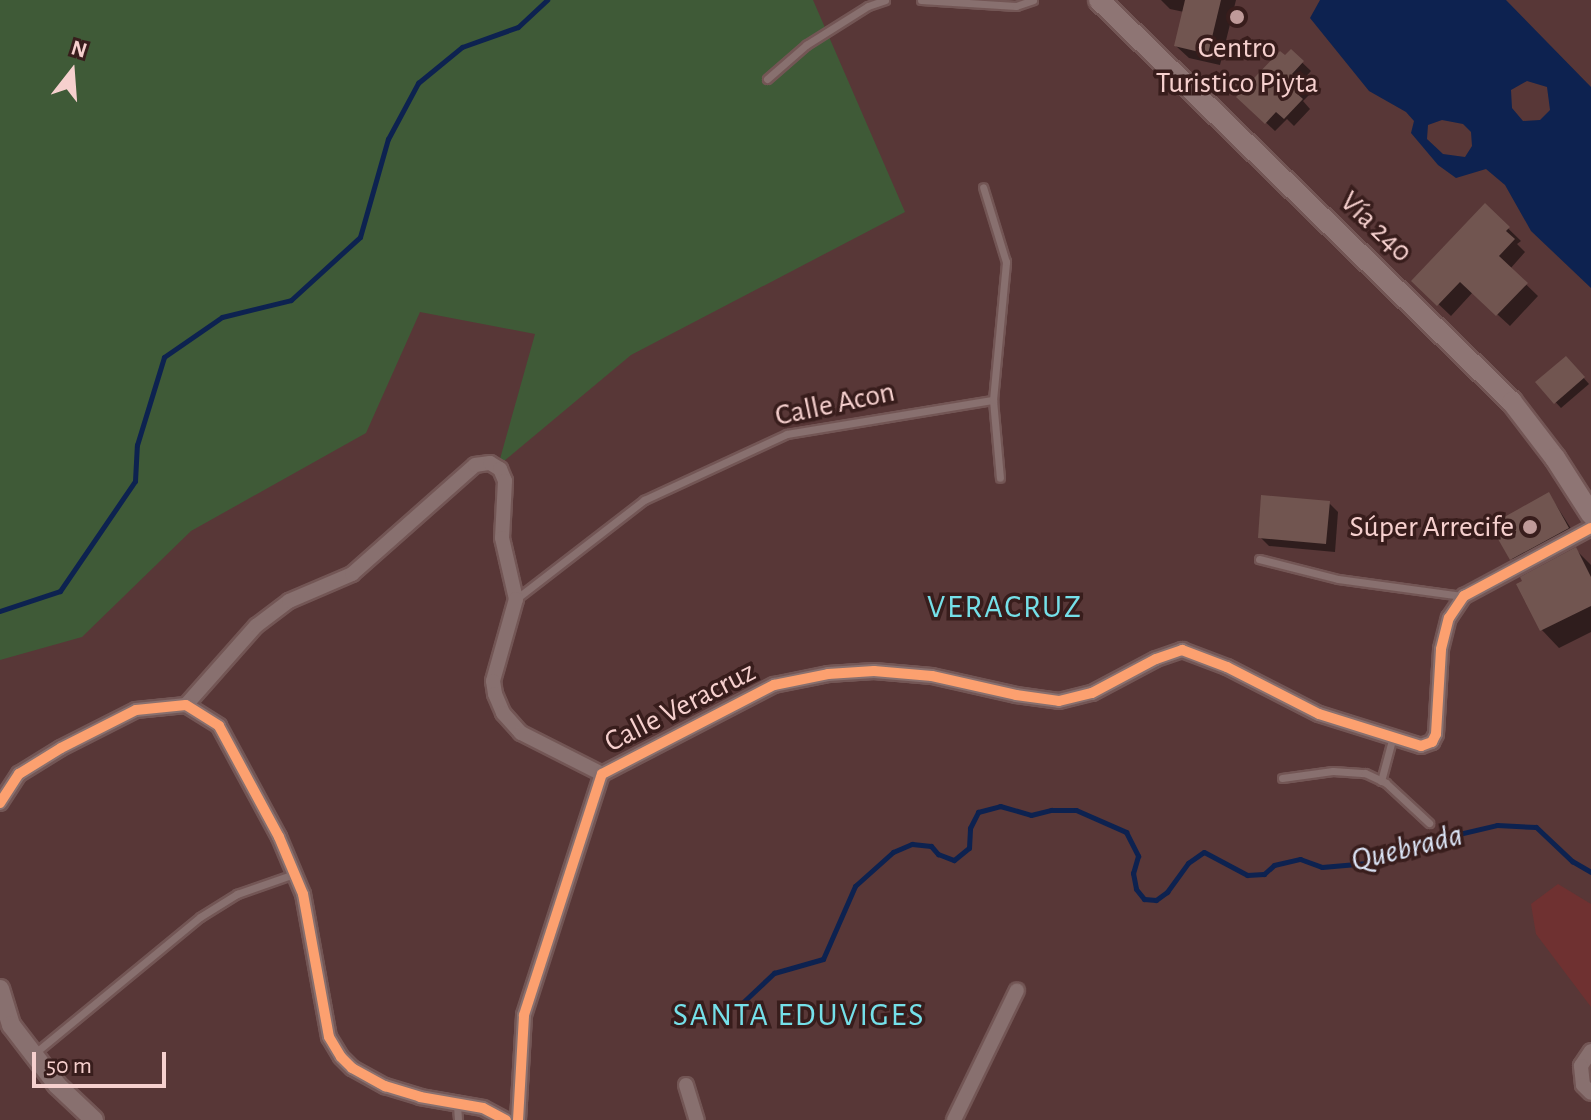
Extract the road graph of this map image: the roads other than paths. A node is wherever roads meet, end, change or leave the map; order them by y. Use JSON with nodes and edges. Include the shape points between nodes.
{"nodes":[{"id":1,"x":885,"y":0,"type":"edge"},
{"id":2,"x":921,"y":0,"type":"edge"},
{"id":3,"x":1033,"y":0,"type":"edge"},
{"id":4,"x":1099,"y":0,"type":"edge"},
{"id":5,"x":767,"y":79,"type":"dead end"},
{"id":6,"x":983,"y":187,"type":"dead end"},
{"id":7,"x":993,"y":400,"type":"junction"},
{"id":8,"x":1000,"y":478,"type":"dead end"},
{"id":9,"x":1591,"y":514,"type":"edge"},
{"id":10,"x":1591,"y":528,"type":"edge"},
{"id":11,"x":1259,"y":559,"type":"dead end"},
{"id":12,"x":1464,"y":596,"type":"junction"},
{"id":13,"x":516,"y":599,"type":"junction"},
{"id":14,"x":186,"y":705,"type":"junction"},
{"id":15,"x":1392,"y":740,"type":"junction"},
{"id":16,"x":602,"y":774,"type":"junction"},
{"id":17,"x":1282,"y":778,"type":"dead end"},
{"id":18,"x":1381,"y":781,"type":"junction"},
{"id":19,"x":0,"y":803,"type":"edge"},
{"id":20,"x":1429,"y":823,"type":"dead end"},
{"id":21,"x":294,"y":874,"type":"junction"},
{"id":22,"x":0,"y":989,"type":"edge"},
{"id":23,"x":1017,"y":990,"type":"dead end"},
{"id":24,"x":5,"y":1026,"type":"edge"},
{"id":25,"x":1591,"y":1051,"type":"edge"},
{"id":26,"x":33,"y":1055,"type":"junction"},
{"id":27,"x":686,"y":1085,"type":"dead end"},
{"id":28,"x":1591,"y":1093,"type":"edge"},
{"id":29,"x":457,"y":1112,"type":"edge"},
{"id":30,"x":94,"y":1120,"type":"edge"},
{"id":31,"x":506,"y":1120,"type":"edge"},
{"id":32,"x":518,"y":1120,"type":"edge"},
{"id":33,"x":697,"y":1120,"type":"edge"},
{"id":34,"x":954,"y":1120,"type":"edge"}],
"edges":[{"from":1,"to":5,"type":"lane","via":[[806,45]]},
{"from":2,"to":3,"type":"lane","via":[[1016,6]]},
{"from":4,"to":9,"type":"main road","name":"Vía 240","via":[[1512,402]]},
{"from":6,"to":7,"type":"lane","via":[[1006,262]]},
{"from":7,"to":8,"type":"lane"},
{"from":7,"to":13,"type":"lane","name":"Calle Acon","via":[[787,434],[644,500]]},
{"from":10,"to":12,"type":"street"},
{"from":11,"to":12,"type":"lane","via":[[1338,579]]},
{"from":12,"to":15,"type":"street","name":"Calle Veracruz","via":[[1449,618],[1441,649],[1436,734],[1432,742],[1409,745]]},
{"from":13,"to":14,"type":"street","via":[[502,538],[505,481],[500,469],[481,463],[352,574],[289,601],[256,626]]},
{"from":13,"to":16,"type":"street","via":[[493,681],[503,713],[521,733]]},
{"from":14,"to":19,"type":"street","via":[[136,710],[61,748],[19,774]]},
{"from":14,"to":21,"type":"street","via":[[219,726]]},
{"from":15,"to":16,"type":"street","name":"Calle Veracruz","via":[[1319,714],[1182,650],[1092,693],[1059,701],[932,676],[874,671],[774,685]]},
{"from":15,"to":18,"type":"lane"},
{"from":16,"to":32,"type":"street","name":"Calle Veracruz","via":[[524,1015]]},
{"from":17,"to":18,"type":"lane","via":[[1333,771],[1365,773]]},
{"from":18,"to":20,"type":"lane"},
{"from":21,"to":26,"type":"lane","via":[[237,894],[200,917]]},
{"from":21,"to":29,"type":"street","via":[[310,925],[329,1037],[341,1057],[385,1086]]},
{"from":22,"to":24,"type":"street"},
{"from":23,"to":34,"type":"street"},
{"from":24,"to":26,"type":"street"},
{"from":25,"to":28,"type":"street","via":[[1581,1066],[1583,1085]]},
{"from":26,"to":30,"type":"street"},
{"from":27,"to":33,"type":"street"},
{"from":29,"to":31,"type":"street","via":[[483,1108]]}]}
